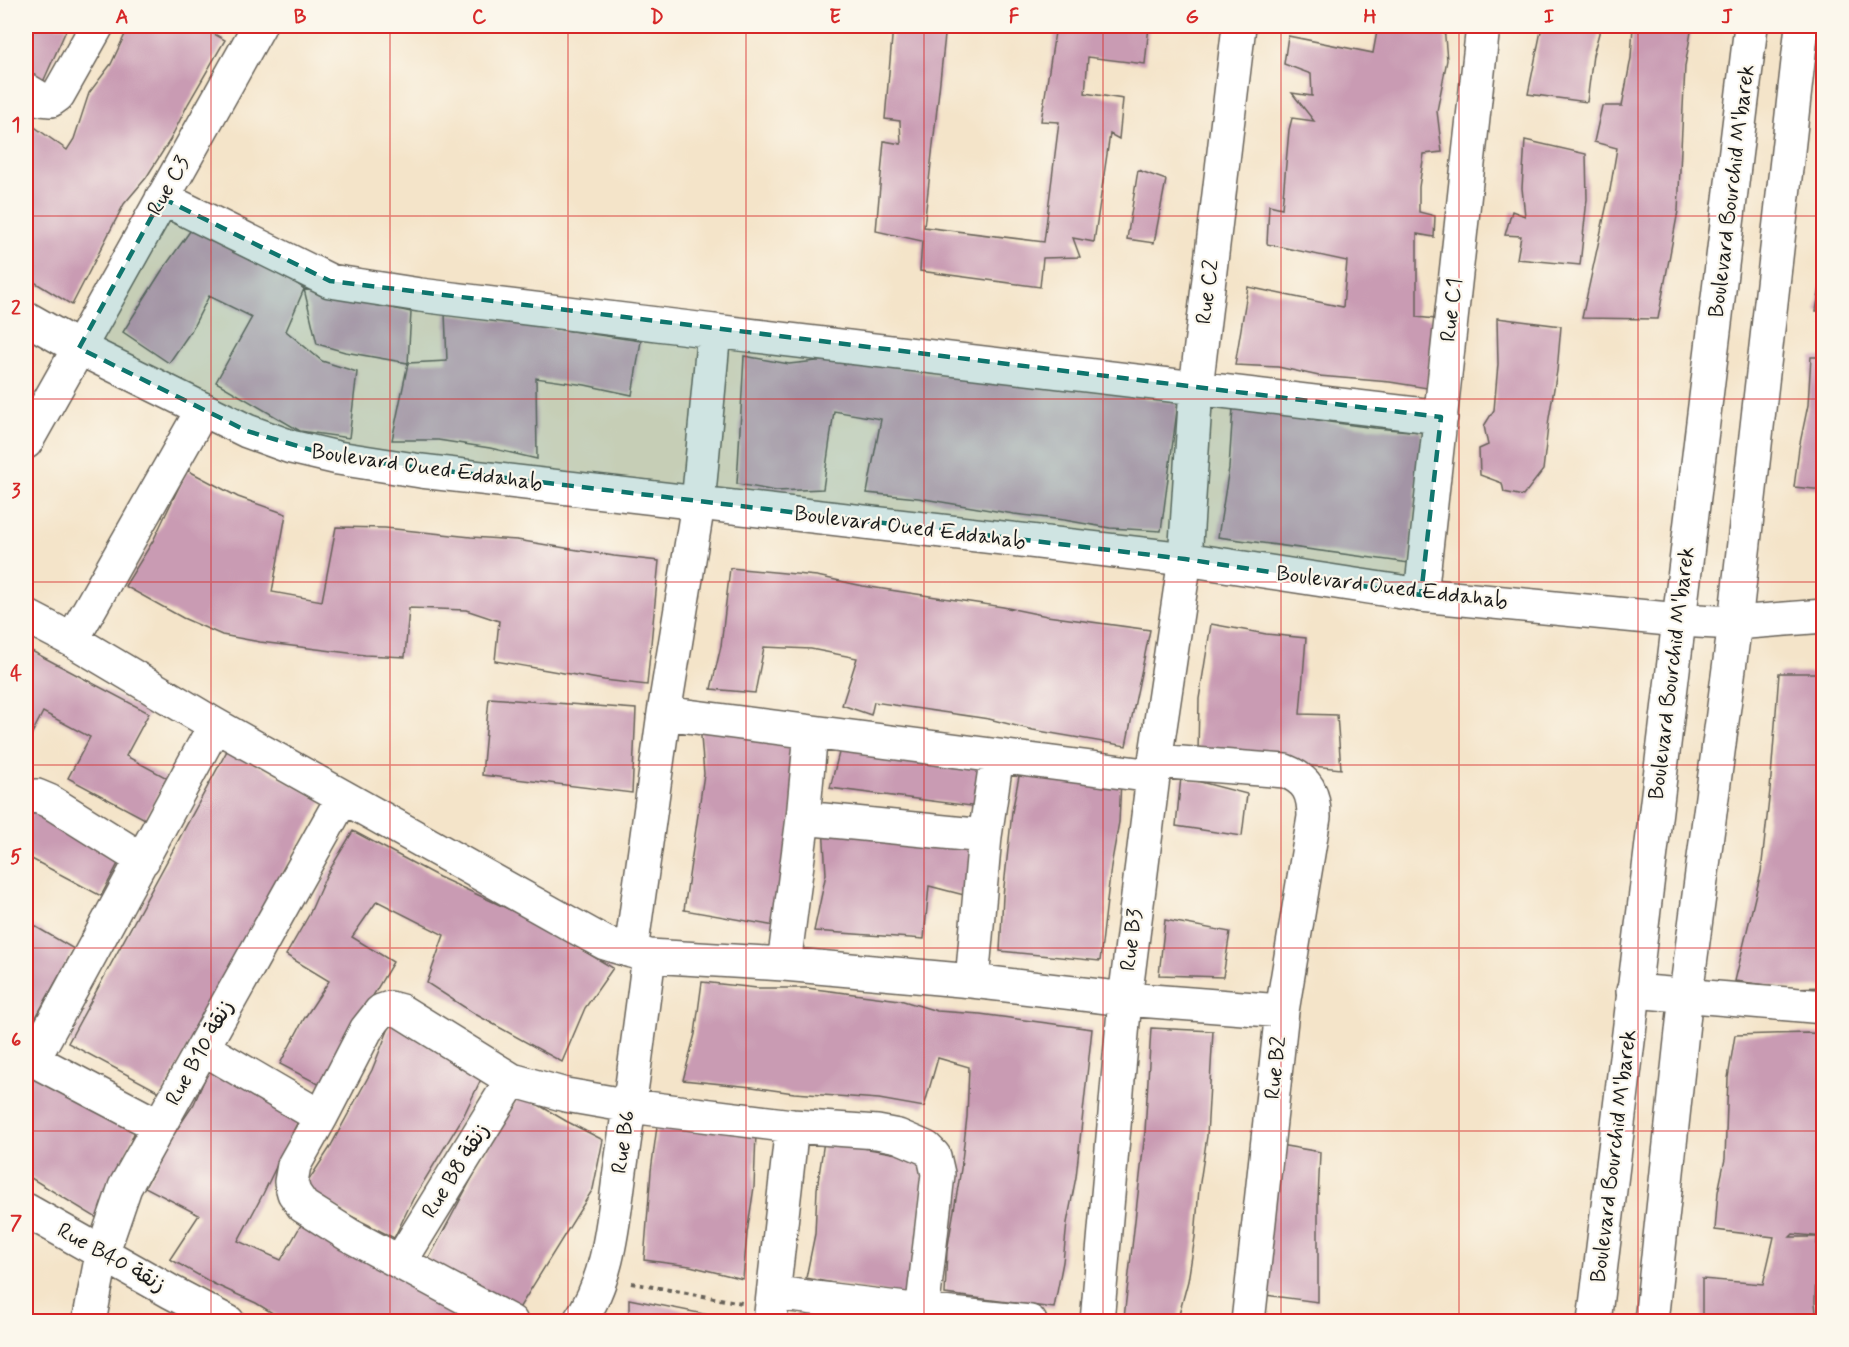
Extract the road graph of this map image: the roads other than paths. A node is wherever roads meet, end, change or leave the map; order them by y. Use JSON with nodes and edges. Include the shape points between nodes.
{"nodes":[{"id":1,"x":97,"y":26,"type":"edge"},
{"id":2,"x":259,"y":26,"type":"edge"},
{"id":3,"x":1239,"y":26,"type":"edge"},
{"id":4,"x":1483,"y":26,"type":"edge"},
{"id":5,"x":1751,"y":26,"type":"edge"},
{"id":6,"x":1802,"y":26,"type":"edge"},
{"id":7,"x":26,"y":90,"type":"edge"},
{"id":8,"x":162,"y":198,"type":"junction"},
{"id":9,"x":26,"y":318,"type":"edge"},
{"id":10,"x":714,"y":331,"type":"junction"},
{"id":11,"x":79,"y":348,"type":"junction"},
{"id":12,"x":1196,"y":388,"type":"junction"},
{"id":13,"x":202,"y":409,"type":"junction"},
{"id":14,"x":1441,"y":417,"type":"junction"},
{"id":15,"x":26,"y":442,"type":"edge"},
{"id":16,"x":698,"y":504,"type":"junction"},
{"id":17,"x":1185,"y":560,"type":"junction"},
{"id":18,"x":1421,"y":595,"type":"junction"},
{"id":19,"x":26,"y":616,"type":"edge"},
{"id":20,"x":1824,"y":616,"type":"edge"},
{"id":21,"x":1679,"y":620,"type":"junction"},
{"id":22,"x":1735,"y":623,"type":"junction"},
{"id":23,"x":72,"y":640,"type":"junction"},
{"id":24,"x":664,"y":713,"type":"junction"},
{"id":25,"x":215,"y":725,"type":"junction"},
{"id":26,"x":811,"y":732,"type":"junction"},
{"id":27,"x":998,"y":756,"type":"junction"},
{"id":28,"x":1154,"y":768,"type":"junction"},
{"id":29,"x":26,"y":797,"type":"edge"},
{"id":30,"x":343,"y":797,"type":"junction"},
{"id":31,"x":803,"y":818,"type":"junction"},
{"id":32,"x":986,"y":837,"type":"junction"},
{"id":33,"x":143,"y":860,"type":"junction"},
{"id":34,"x":640,"y":953,"type":"junction"},
{"id":35,"x":784,"y":964,"type":"junction"},
{"id":36,"x":972,"y":981,"type":"junction"},
{"id":37,"x":1633,"y":991,"type":"junction"},
{"id":38,"x":1686,"y":994,"type":"junction"},
{"id":39,"x":1125,"y":999,"type":"junction"},
{"id":40,"x":1824,"y":1007,"type":"edge"},
{"id":41,"x":1282,"y":1011,"type":"junction"},
{"id":42,"x":203,"y":1048,"type":"junction"},
{"id":43,"x":29,"y":1058,"type":"edge"},
{"id":44,"x":512,"y":1080,"type":"junction"},
{"id":45,"x":630,"y":1106,"type":"junction"},
{"id":46,"x":321,"y":1117,"type":"junction"},
{"id":47,"x":159,"y":1126,"type":"junction"},
{"id":48,"x":792,"y":1126,"type":"junction"},
{"id":49,"x":26,"y":1210,"type":"edge"},
{"id":50,"x":102,"y":1254,"type":"junction"},
{"id":51,"x":400,"y":1262,"type":"junction"},
{"id":52,"x":772,"y":1308,"type":"edge"},
{"id":53,"x":922,"y":1316,"type":"edge"},
{"id":54,"x":89,"y":1322,"type":"edge"},
{"id":55,"x":228,"y":1322,"type":"edge"},
{"id":56,"x":511,"y":1322,"type":"edge"},
{"id":57,"x":579,"y":1322,"type":"edge"},
{"id":58,"x":1030,"y":1322,"type":"edge"},
{"id":59,"x":1097,"y":1322,"type":"edge"},
{"id":60,"x":1248,"y":1322,"type":"edge"},
{"id":61,"x":1594,"y":1322,"type":"edge"},
{"id":62,"x":1651,"y":1322,"type":"edge"}],
"edges":[{"from":1,"to":7,"type":"street","via":[[58,95],[51,100],[41,99]]},
{"from":2,"to":8,"type":"street","name":"Rue C3"},
{"from":3,"to":12,"type":"street","name":"Rue C2"},
{"from":4,"to":14,"type":"street","name":"Rue C1"},
{"from":5,"to":21,"type":"street","name":"Boulevard Bourchid M'barek"},
{"from":6,"to":22,"type":"street"},
{"from":8,"to":10,"type":"street","via":[[330,281]]},
{"from":8,"to":11,"type":"street","name":"Rue C3"},
{"from":9,"to":11,"type":"street","name":"Boulevard Oued Eddahab"},
{"from":10,"to":12,"type":"street"},
{"from":10,"to":16,"type":"street","name":"Rue B6"},
{"from":11,"to":13,"type":"street","name":"Boulevard Oued Eddahab"},
{"from":11,"to":15,"type":"street","name":"Rue C3"},
{"from":12,"to":14,"type":"street"},
{"from":12,"to":17,"type":"street","name":"Rue C2"},
{"from":13,"to":16,"type":"street","name":"Boulevard Oued Eddahab","via":[[280,443],[339,458]]},
{"from":13,"to":23,"type":"street"},
{"from":14,"to":18,"type":"street","name":"Rue C1"},
{"from":16,"to":17,"type":"street","name":"Boulevard Oued Eddahab"},
{"from":16,"to":24,"type":"street","name":"Rue B6"},
{"from":17,"to":18,"type":"street","name":"Boulevard Oued Eddahab"},
{"from":17,"to":28,"type":"street","name":"Rue B3"},
{"from":18,"to":21,"type":"street","name":"Boulevard Oued Eddahab"},
{"from":19,"to":23,"type":"street"},
{"from":20,"to":22,"type":"street","name":"Boulevard Oued Eddahab"},
{"from":21,"to":22,"type":"street","name":"Boulevard Oued Eddahab"},
{"from":21,"to":37,"type":"street","name":"Boulevard Bourchid M'barek"},
{"from":22,"to":38,"type":"street"},
{"from":23,"to":25,"type":"street"},
{"from":24,"to":26,"type":"street"},
{"from":24,"to":34,"type":"street","name":"Rue B6"},
{"from":25,"to":30,"type":"street"},
{"from":25,"to":33,"type":"street"},
{"from":26,"to":27,"type":"street"},
{"from":26,"to":31,"type":"street"},
{"from":27,"to":28,"type":"street"},
{"from":27,"to":32,"type":"street"},
{"from":28,"to":39,"type":"street","name":"Rue B3"},
{"from":28,"to":41,"type":"street","name":"Rue B2","via":[[1285,771],[1297,775],[1311,792],[1314,817]]},
{"from":29,"to":33,"type":"street","via":[[49,801]]},
{"from":30,"to":34,"type":"street","via":[[605,943]]},
{"from":30,"to":42,"type":"street","name":"Rue B10 زنقة"},
{"from":31,"to":32,"type":"street"},
{"from":31,"to":35,"type":"street"},
{"from":32,"to":36,"type":"street"},
{"from":33,"to":43,"type":"street"},
{"from":34,"to":35,"type":"street"},
{"from":34,"to":45,"type":"street","name":"Rue B6"},
{"from":35,"to":36,"type":"street"},
{"from":36,"to":39,"type":"street"},
{"from":37,"to":38,"type":"street"},
{"from":37,"to":61,"type":"street","name":"Boulevard Bourchid M'barek"},
{"from":38,"to":40,"type":"street"},
{"from":38,"to":62,"type":"street"},
{"from":39,"to":41,"type":"street"},
{"from":39,"to":59,"type":"street","name":"Rue B3"},
{"from":41,"to":60,"type":"street","name":"Rue B2"},
{"from":42,"to":46,"type":"street"},
{"from":42,"to":47,"type":"street","name":"Rue B10 زنقة"},
{"from":43,"to":47,"type":"street"},
{"from":44,"to":45,"type":"street","via":[[566,1095]]},
{"from":44,"to":46,"type":"street","via":[[390,1008],[381,1011],[366,1030]]},
{"from":44,"to":51,"type":"street","name":"Rue B8 زنقة"},
{"from":45,"to":48,"type":"street"},
{"from":45,"to":57,"type":"street","name":"Rue B6","via":[[607,1259],[596,1293]]},
{"from":46,"to":51,"type":"street","via":[[294,1165],[294,1193],[303,1206]]},
{"from":47,"to":50,"type":"street","name":"Rue B10 زنقة","via":[[124,1187]]},
{"from":48,"to":52,"type":"street"},
{"from":48,"to":53,"type":"street","via":[[897,1136],[926,1148],[934,1156],[938,1174]]},
{"from":49,"to":50,"type":"street","name":"Rue B40 زنقة"},
{"from":50,"to":54,"type":"street","name":"Rue B10 زنقة"},
{"from":50,"to":55,"type":"street","name":"Rue B40 زنقة"},
{"from":51,"to":56,"type":"street"},
{"from":52,"to":53,"type":"street"},
{"from":53,"to":58,"type":"street"}]}
